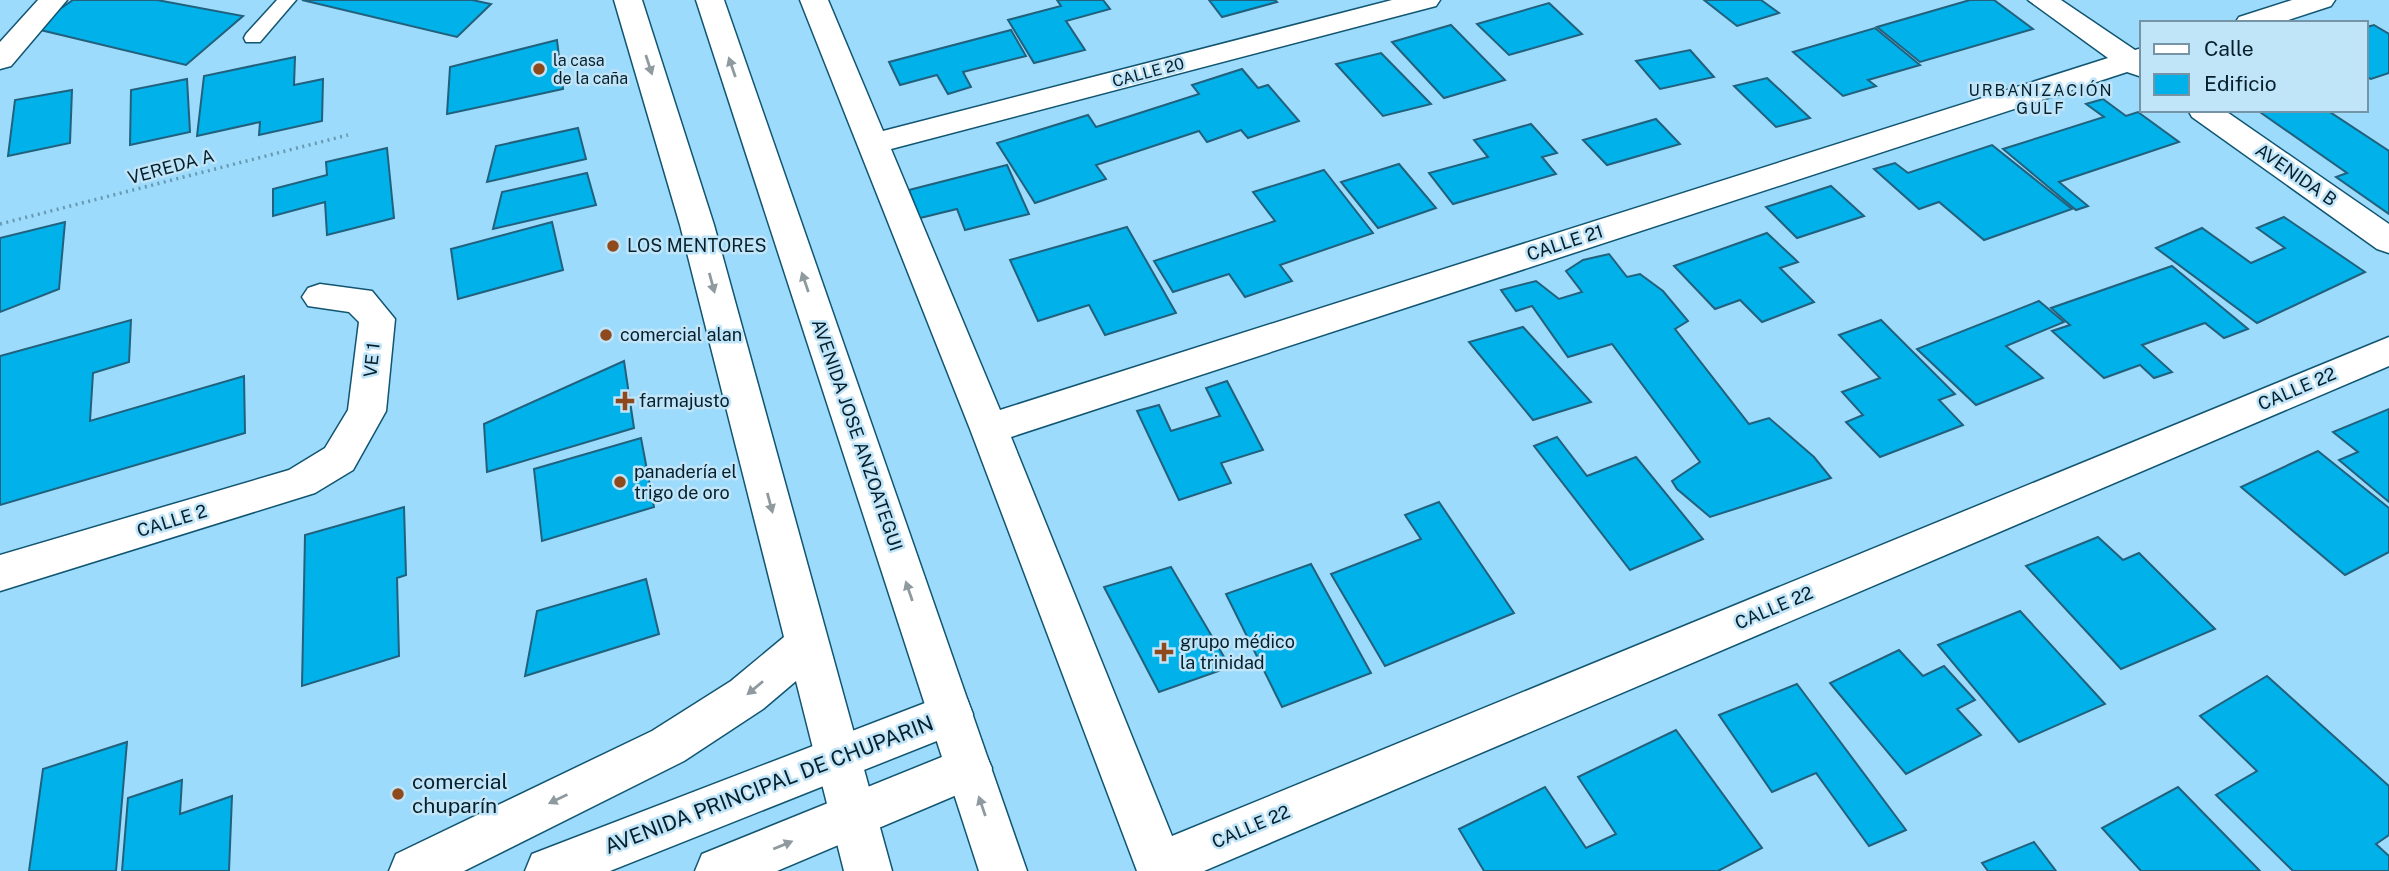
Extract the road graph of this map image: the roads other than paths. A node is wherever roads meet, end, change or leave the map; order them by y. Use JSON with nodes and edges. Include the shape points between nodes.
{"nodes":[{"id":1,"x":53,"y":0,"type":"edge"},
{"id":2,"x":286,"y":0,"type":"edge"},
{"id":3,"x":628,"y":0,"type":"edge"},
{"id":4,"x":710,"y":0,"type":"edge"},
{"id":5,"x":814,"y":0,"type":"edge"},
{"id":6,"x":1426,"y":0,"type":"edge"},
{"id":7,"x":2042,"y":0,"type":"edge"},
{"id":8,"x":2321,"y":0,"type":"edge"},
{"id":9,"x":2255,"y":21,"type":"edge"},
{"id":10,"x":253,"y":38,"type":"dead end"},
{"id":11,"x":0,"y":60,"type":"edge"},
{"id":12,"x":2139,"y":62,"type":"edge"},
{"id":13,"x":2206,"y":112,"type":"edge"},
{"id":14,"x":871,"y":144,"type":"junction"},
{"id":15,"x":2389,"y":241,"type":"edge"},
{"id":16,"x":320,"y":297,"type":"dead end"},
{"id":17,"x":2389,"y":351,"type":"edge"},
{"id":18,"x":989,"y":429,"type":"junction"},
{"id":19,"x":338,"y":459,"type":"joint"},
{"id":20,"x":0,"y":573,"type":"edge"},
{"id":21,"x":807,"y":644,"type":"junction"},
{"id":22,"x":951,"y":714,"type":"junction"},
{"id":23,"x":837,"y":756,"type":"junction"},
{"id":24,"x":969,"y":768,"type":"junction"},
{"id":25,"x":853,"y":816,"type":"junction"},
{"id":26,"x":1161,"y":868,"type":"edge"},
{"id":27,"x":413,"y":871,"type":"edge"},
{"id":28,"x":549,"y":871,"type":"edge"},
{"id":29,"x":719,"y":871,"type":"edge"},
{"id":30,"x":868,"y":871,"type":"edge"},
{"id":31,"x":1003,"y":871,"type":"edge"}],
"edges":[{"from":1,"to":11,"type":"street"},
{"from":2,"to":10,"type":"lane"},
{"from":3,"to":21,"type":"street","one_way":true,"via":[[697,225]]},
{"from":22,"to":4,"type":"street","name":"AVENIDA JOSE ANZOATEGUI","one_way":true},
{"from":5,"to":14,"type":"street"},
{"from":6,"to":14,"type":"street","name":"CALLE 20"},
{"from":7,"to":12,"type":"street"},
{"from":8,"to":9,"type":"street"},
{"from":12,"to":18,"type":"street","name":"CALLE 21"},
{"from":13,"to":15,"type":"street","name":"AVENIDA B"},
{"from":14,"to":18,"type":"street"},
{"from":16,"to":19,"type":"street","name":"VE 1","via":[[359,300],[377,319],[367,411]]},
{"from":17,"to":26,"type":"street","name":"CALLE 22"},
{"from":18,"to":26,"type":"street"},
{"from":19,"to":20,"type":"street","name":"CALLE 2","via":[[301,482]]},
{"from":21,"to":23,"type":"street"},
{"from":21,"to":27,"type":"street","one_way":true,"via":[[747,695],[668,746]]},
{"from":22,"to":23,"type":"street","name":"AVENIDA PRINCIPAL DE CHUPARIN"},
{"from":22,"to":24,"type":"street","name":"AVENIDA JOSE ANZOATEGUI"},
{"from":23,"to":25,"type":"street"},
{"from":23,"to":28,"type":"street","name":"AVENIDA PRINCIPAL DE CHUPARIN"},
{"from":24,"to":25,"type":"street"},
{"from":31,"to":24,"type":"street","name":"AVENIDA JOSE ANZOATEGUI","one_way":true},
{"from":29,"to":25,"type":"street","one_way":true},
{"from":25,"to":30,"type":"street"}]}
